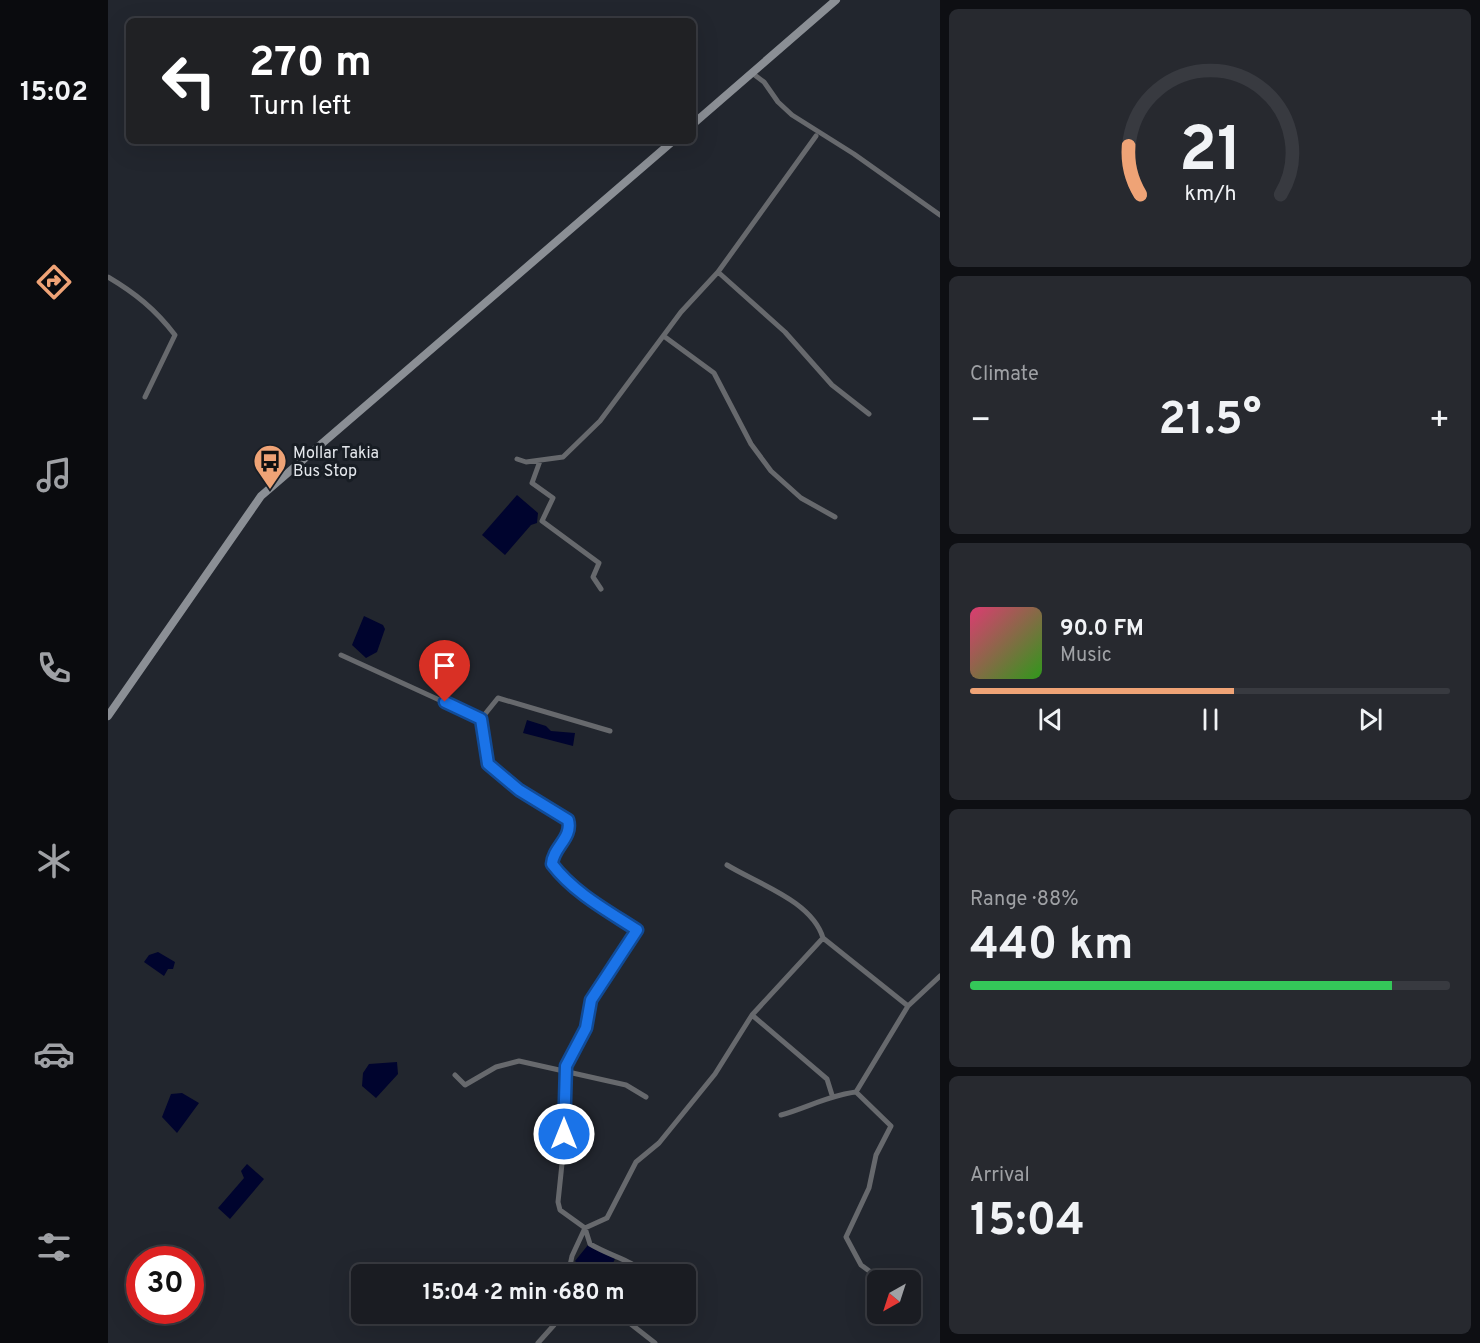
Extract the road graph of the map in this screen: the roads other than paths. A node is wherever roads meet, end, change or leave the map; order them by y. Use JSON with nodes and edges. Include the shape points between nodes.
{"nodes":[{"id":1,"x":837,"y":0,"type":"edge"},
{"id":2,"x":752,"y":73,"type":"junction"},
{"id":3,"x":696,"y":121,"type":"edge"},
{"id":4,"x":816,"y":136,"type":"dead end"},
{"id":5,"x":670,"y":144,"type":"edge"},
{"id":6,"x":940,"y":215,"type":"edge"},
{"id":7,"x":718,"y":272,"type":"junction"},
{"id":8,"x":108,"y":277,"type":"edge"},
{"id":9,"x":665,"y":337,"type":"junction"},
{"id":10,"x":145,"y":398,"type":"dead end"},
{"id":11,"x":869,"y":414,"type":"dead end"},
{"id":12,"x":517,"y":459,"type":"dead end"},
{"id":13,"x":540,"y":461,"type":"junction"},
{"id":14,"x":836,"y":518,"type":"dead end"},
{"id":15,"x":601,"y":589,"type":"dead end"},
{"id":16,"x":341,"y":655,"type":"dead end"},
{"id":17,"x":108,"y":716,"type":"edge"},
{"id":18,"x":481,"y":719,"type":"junction"},
{"id":19,"x":610,"y":730,"type":"dead end"},
{"id":20,"x":727,"y":865,"type":"dead end"},
{"id":21,"x":823,"y":938,"type":"junction"},
{"id":22,"x":940,"y":976,"type":"edge"},
{"id":23,"x":909,"y":1006,"type":"junction"},
{"id":24,"x":752,"y":1015,"type":"junction"},
{"id":25,"x":564,"y":1073,"type":"junction"},
{"id":26,"x":455,"y":1075,"type":"dead end"},
{"id":27,"x":856,"y":1092,"type":"junction"},
{"id":28,"x":832,"y":1095,"type":"junction"},
{"id":29,"x":646,"y":1097,"type":"dead end"},
{"id":30,"x":781,"y":1115,"type":"dead end"},
{"id":31,"x":585,"y":1228,"type":"junction"},
{"id":32,"x":570,"y":1264,"type":"edge"},
{"id":33,"x":635,"y":1264,"type":"edge"},
{"id":34,"x":868,"y":1270,"type":"edge"},
{"id":35,"x":554,"y":1324,"type":"edge"},
{"id":36,"x":631,"y":1324,"type":"edge"},
{"id":37,"x":538,"y":1343,"type":"edge"},
{"id":38,"x":655,"y":1343,"type":"edge"}],
"edges":[{"from":1,"to":2,"type":"main road"},
{"from":2,"to":3,"type":"main road"},
{"from":2,"to":6,"type":"street","via":[[792,115],[854,153]]},
{"from":4,"to":7,"type":"street"},
{"from":5,"to":17,"type":"main road","via":[[261,496]]},
{"from":7,"to":9,"type":"street","via":[[681,312]]},
{"from":7,"to":11,"type":"street","via":[[785,332],[832,385]]},
{"from":8,"to":10,"type":"street","via":[[140,297],[175,335]]},
{"from":9,"to":13,"type":"street","via":[[600,421],[563,457]]},
{"from":9,"to":14,"type":"street","via":[[714,373],[750,444],[771,471],[801,498]]},
{"from":12,"to":13,"type":"street"},
{"from":13,"to":15,"type":"street","via":[[532,483],[553,498],[542,521],[599,562],[593,577]]},
{"from":16,"to":18,"type":"street"},
{"from":18,"to":19,"type":"street","via":[[498,698]]},
{"from":18,"to":25,"type":"street","via":[[488,764],[519,790],[568,820],[568,834],[552,855],[552,864],[587,897],[637,930],[591,1000],[586,1028]]},
{"from":20,"to":21,"type":"street","via":[[799,907],[820,926]]},
{"from":21,"to":23,"type":"street"},
{"from":21,"to":24,"type":"street"},
{"from":22,"to":23,"type":"street"},
{"from":23,"to":27,"type":"street"},
{"from":24,"to":28,"type":"street","via":[[827,1079]]},
{"from":24,"to":31,"type":"street","via":[[716,1074],[659,1143],[636,1162],[607,1218]]},
{"from":25,"to":26,"type":"street","via":[[519,1061],[496,1066],[465,1085]]},
{"from":25,"to":29,"type":"street","via":[[626,1085]]},
{"from":25,"to":31,"type":"street","via":[[558,1202],[560,1210]]},
{"from":27,"to":28,"type":"street"},
{"from":27,"to":34,"type":"street","via":[[891,1126],[876,1155],[869,1188],[846,1237],[861,1265]]},
{"from":28,"to":30,"type":"street","via":[[813,1106]]},
{"from":31,"to":32,"type":"street"},
{"from":31,"to":33,"type":"street","via":[[590,1244]]},
{"from":35,"to":37,"type":"street"},
{"from":36,"to":38,"type":"street"}]}
